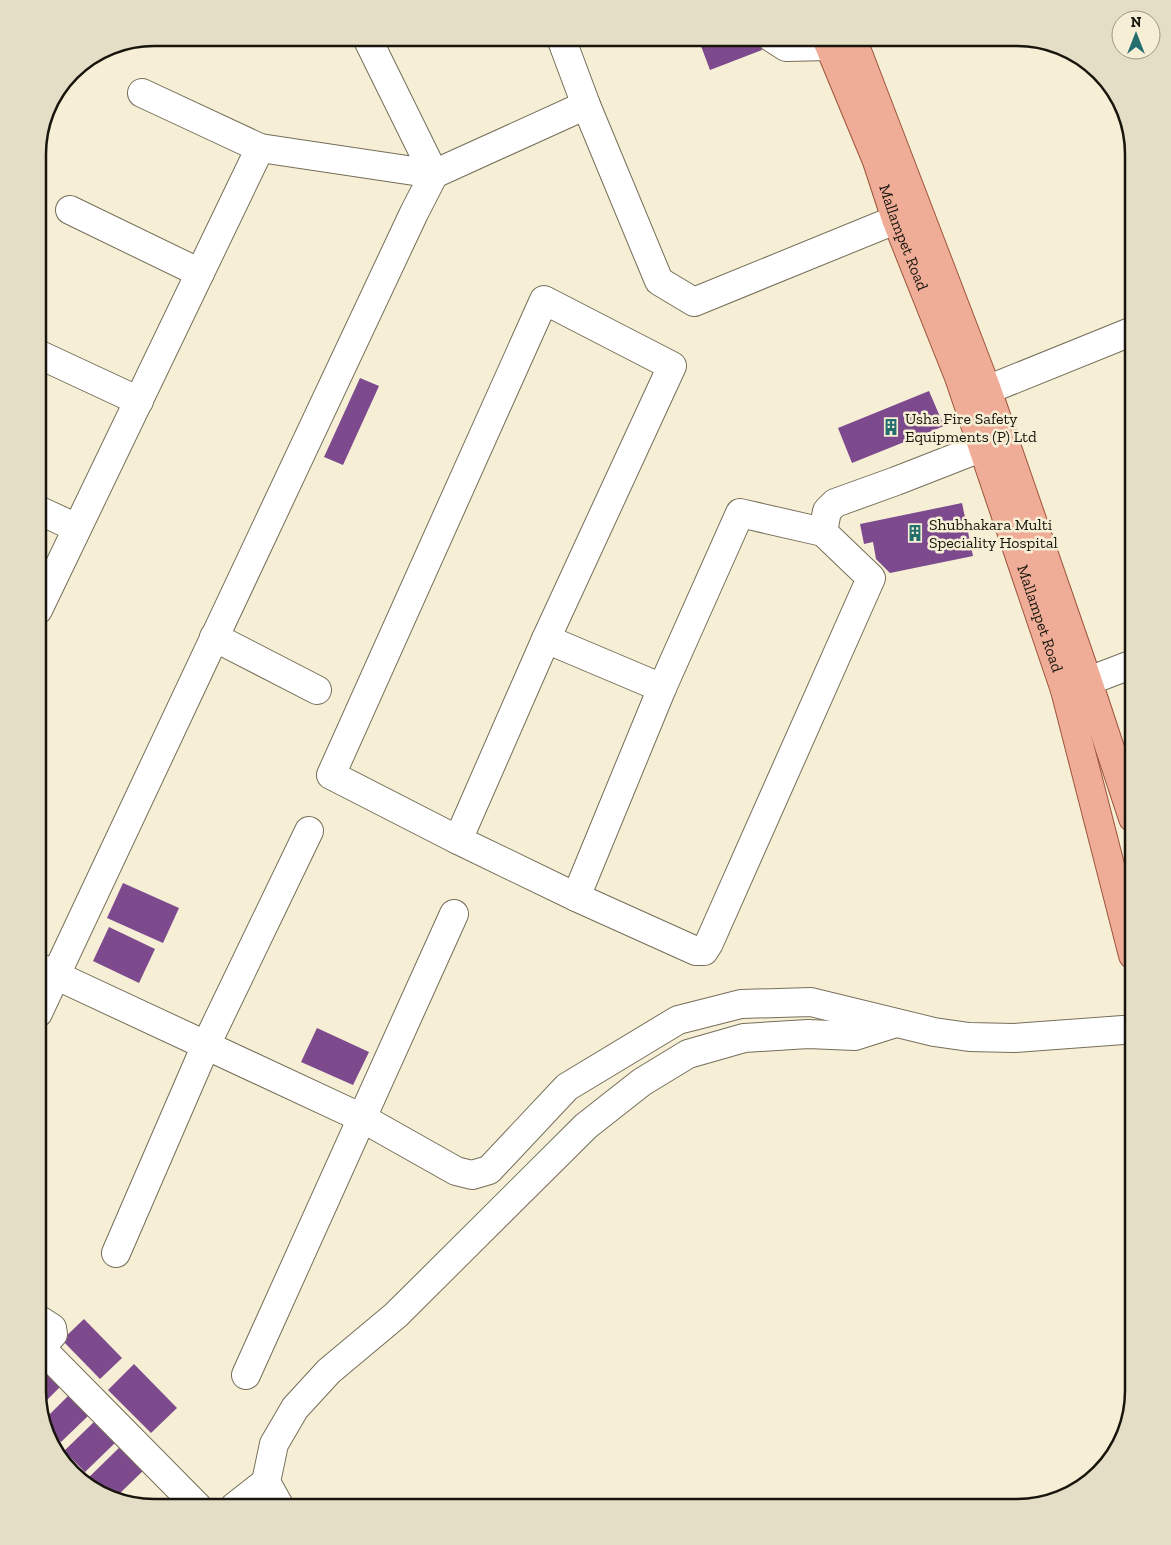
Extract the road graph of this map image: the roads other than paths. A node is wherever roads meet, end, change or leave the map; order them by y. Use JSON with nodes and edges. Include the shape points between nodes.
{"nodes":[{"id":1,"x":371,"y":46,"type":"edge"},
{"id":2,"x":564,"y":46,"type":"edge"},
{"id":3,"x":842,"y":46,"type":"edge"},
{"id":4,"x":142,"y":93,"type":"dead end"},
{"id":5,"x":586,"y":105,"type":"junction"},
{"id":6,"x":260,"y":148,"type":"junction"},
{"id":7,"x":434,"y":174,"type":"junction"},
{"id":8,"x":70,"y":210,"type":"dead end"},
{"id":9,"x":907,"y":214,"type":"junction"},
{"id":10,"x":200,"y":273,"type":"junction"},
{"id":11,"x":1125,"y":335,"type":"edge"},
{"id":12,"x":46,"y":358,"type":"edge"},
{"id":13,"x":987,"y":390,"type":"junction"},
{"id":14,"x":138,"y":401,"type":"junction"},
{"id":15,"x":983,"y":447,"type":"junction"},
{"id":16,"x":46,"y":514,"type":"edge"},
{"id":17,"x":77,"y":528,"type":"junction"},
{"id":18,"x":824,"y":532,"type":"junction"},
{"id":19,"x":46,"y":593,"type":"edge"},
{"id":20,"x":214,"y":637,"type":"junction"},
{"id":21,"x":546,"y":639,"type":"junction"},
{"id":22,"x":1125,"y":667,"type":"edge"},
{"id":23,"x":1077,"y":686,"type":"junction"},
{"id":24,"x":662,"y":688,"type":"junction"},
{"id":25,"x":317,"y":690,"type":"dead end"},
{"id":26,"x":1125,"y":797,"type":"edge"},
{"id":27,"x":309,"y":831,"type":"dead end"},
{"id":28,"x":458,"y":840,"type":"junction"},
{"id":29,"x":576,"y":897,"type":"junction"},
{"id":30,"x":1125,"y":913,"type":"edge"},
{"id":31,"x":454,"y":914,"type":"dead end"},
{"id":32,"x":46,"y":972,"type":"edge"},
{"id":33,"x":896,"y":1023,"type":"junction"},
{"id":34,"x":1122,"y":1030,"type":"dead end"},
{"id":35,"x":206,"y":1045,"type":"junction"},
{"id":36,"x":362,"y":1118,"type":"junction"},
{"id":37,"x":116,"y":1253,"type":"dead end"},
{"id":38,"x":46,"y":1324,"type":"edge"},
{"id":39,"x":46,"y":1342,"type":"edge"},
{"id":40,"x":46,"y":1356,"type":"edge"},
{"id":41,"x":246,"y":1376,"type":"dead end"},
{"id":42,"x":266,"y":1482,"type":"junction"},
{"id":43,"x":189,"y":1499,"type":"edge"},
{"id":44,"x":245,"y":1499,"type":"edge"},
{"id":45,"x":275,"y":1499,"type":"edge"}],
"edges":[{"from":1,"to":7,"type":"street"},
{"from":2,"to":5,"type":"street"},
{"from":3,"to":9,"type":"main road","name":"Mallampet Road"},
{"from":4,"to":6,"type":"street"},
{"from":5,"to":7,"type":"street"},
{"from":5,"to":9,"type":"street","via":[[659,281],[694,302]]},
{"from":6,"to":7,"type":"street"},
{"from":6,"to":10,"type":"street"},
{"from":7,"to":20,"type":"street"},
{"from":8,"to":10,"type":"street"},
{"from":9,"to":13,"type":"main road","name":"Mallampet Road"},
{"from":9,"to":15,"type":"main road","name":"Mallampet Road"},
{"from":10,"to":14,"type":"street"},
{"from":11,"to":13,"type":"street"},
{"from":12,"to":14,"type":"street"},
{"from":13,"to":23,"type":"main road","name":"Mallampet Road"},
{"from":14,"to":17,"type":"street"},
{"from":15,"to":18,"type":"street","via":[[835,502],[827,511]]},
{"from":15,"to":23,"type":"main road","name":"Mallampet Road"},
{"from":16,"to":17,"type":"street"},
{"from":17,"to":19,"type":"street"},
{"from":18,"to":24,"type":"street","via":[[740,513]]},
{"from":18,"to":29,"type":"street","via":[[872,578],[709,944],[696,952]]},
{"from":20,"to":25,"type":"street"},
{"from":20,"to":32,"type":"street"},
{"from":21,"to":24,"type":"street"},
{"from":21,"to":28,"type":"street"},
{"from":21,"to":28,"type":"street","via":[[672,366],[544,300],[331,775]]},
{"from":22,"to":23,"type":"street"},
{"from":23,"to":26,"type":"main road","name":"Mallampet Road"},
{"from":23,"to":30,"type":"main road","name":"Mallampet Road"},
{"from":24,"to":29,"type":"street"},
{"from":27,"to":35,"type":"street"},
{"from":28,"to":29,"type":"street"},
{"from":31,"to":36,"type":"street"},
{"from":32,"to":35,"type":"street"},
{"from":33,"to":34,"type":"street","via":[[969,1037],[1014,1038]]},
{"from":33,"to":36,"type":"street","via":[[811,1002],[741,1004],[678,1020],[567,1087],[489,1170],[472,1175],[456,1171]]},
{"from":33,"to":42,"type":"street","via":[[855,1036],[808,1034],[744,1038],[688,1054],[642,1082],[586,1126],[396,1315],[330,1371],[295,1408],[274,1444]]},
{"from":35,"to":36,"type":"street"},
{"from":35,"to":37,"type":"street"},
{"from":36,"to":41,"type":"street"},
{"from":38,"to":39,"type":"street","via":[[52,1328],[53,1334]]},
{"from":40,"to":43,"type":"street"},
{"from":42,"to":44,"type":"street"},
{"from":42,"to":45,"type":"street"}]}
